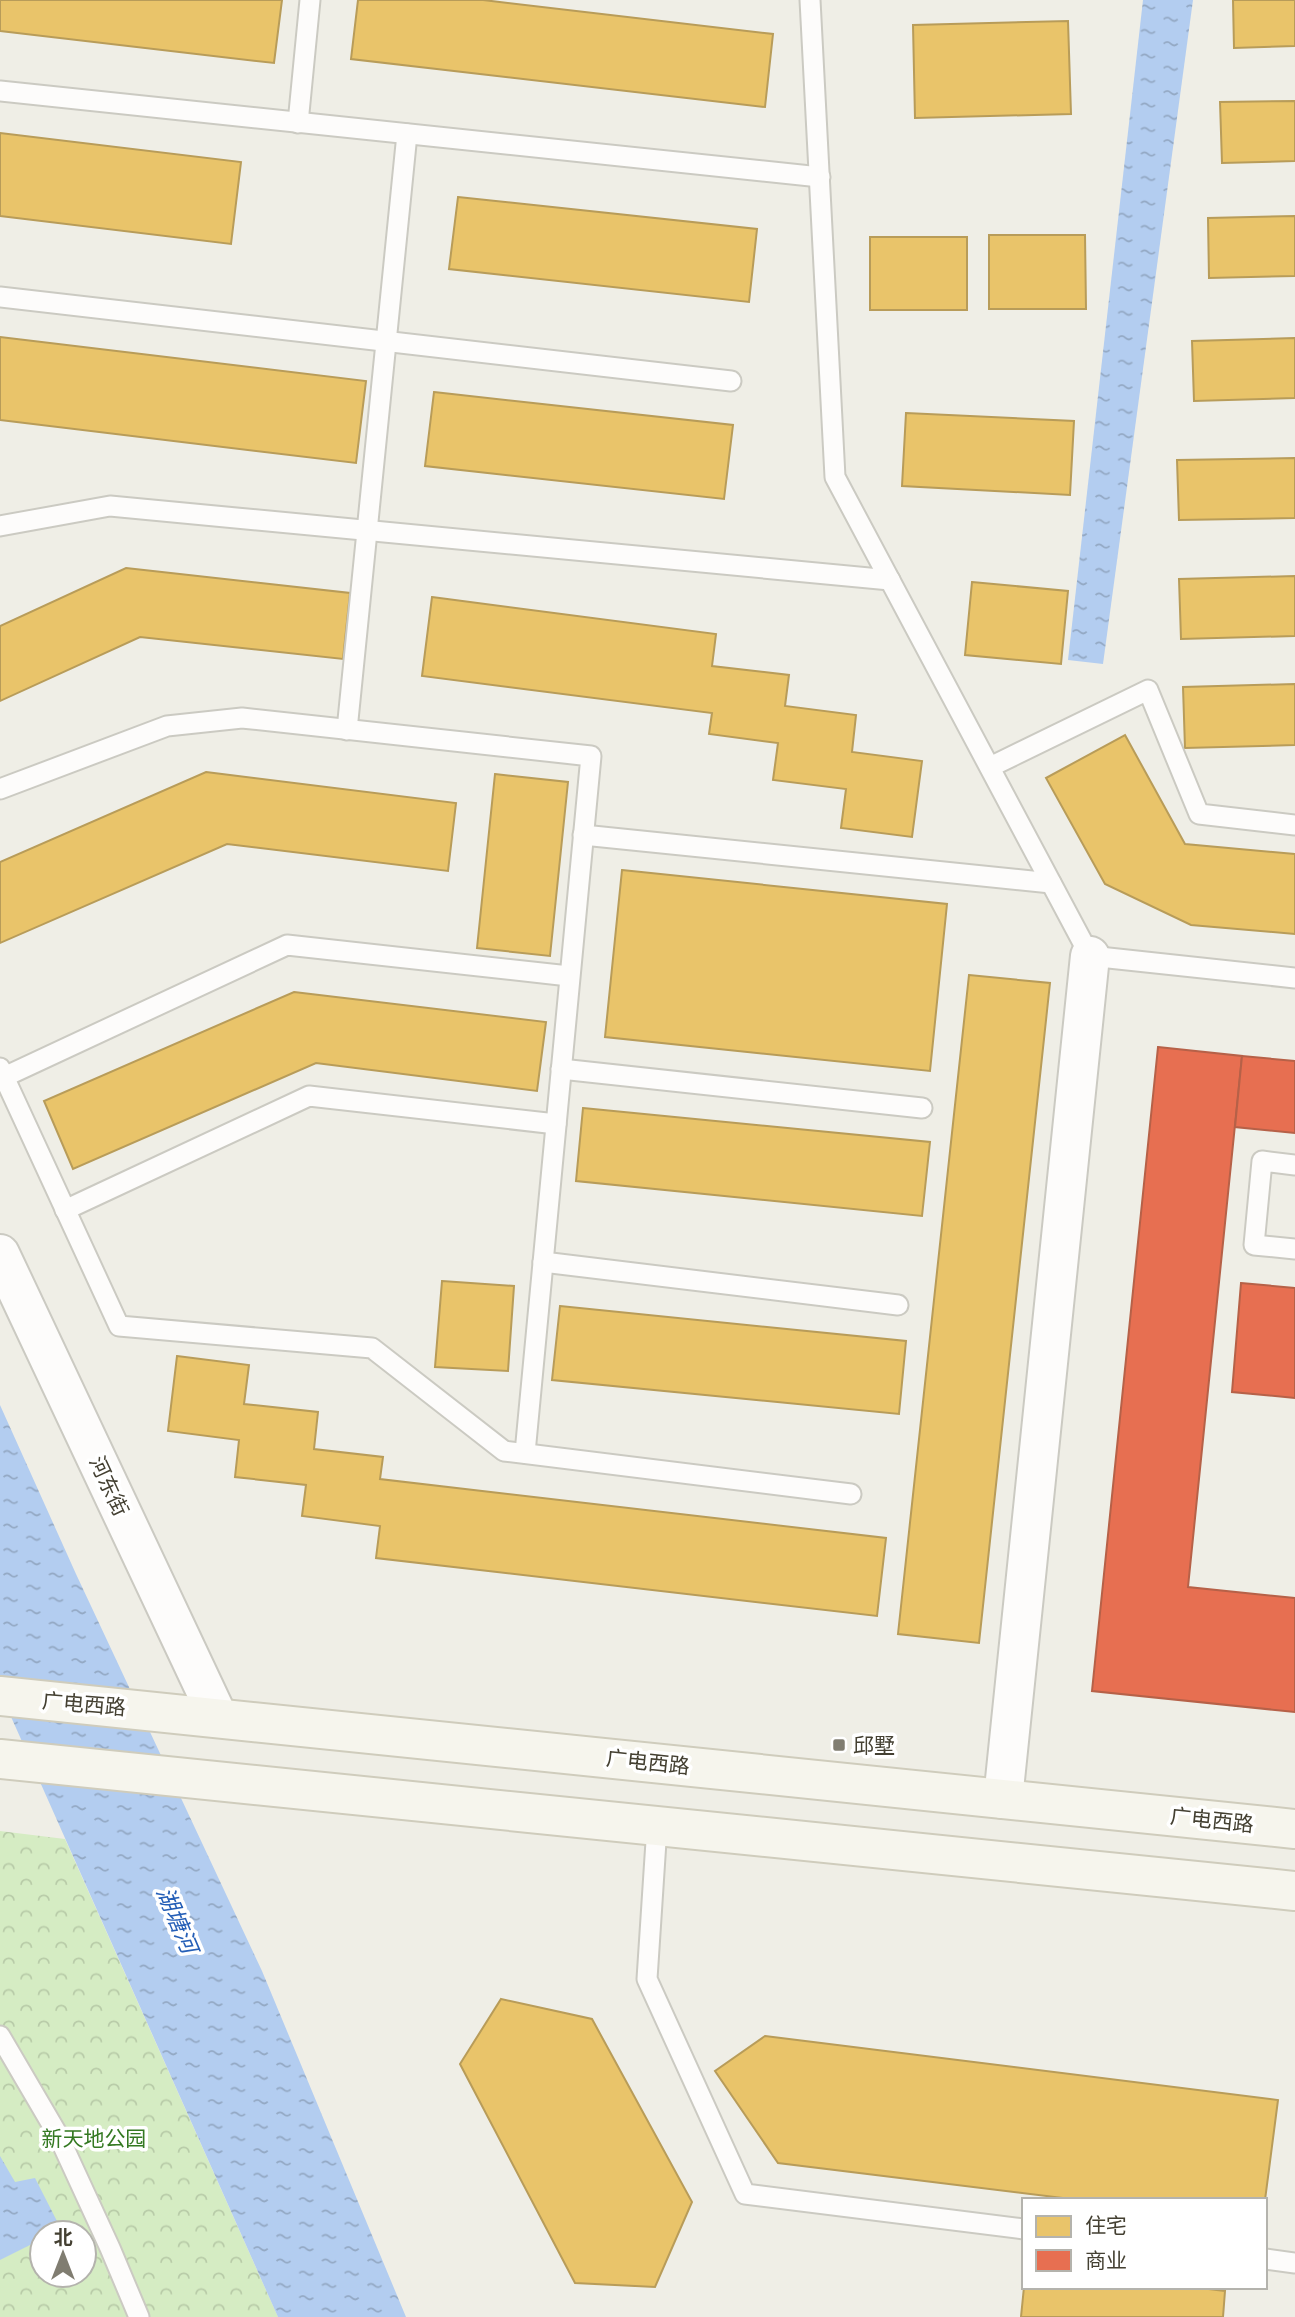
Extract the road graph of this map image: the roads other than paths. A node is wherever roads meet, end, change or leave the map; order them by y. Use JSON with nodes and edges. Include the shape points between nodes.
{"nodes":[{"id":1,"x":310,"y":0,"type":"edge"},
{"id":2,"x":810,"y":0,"type":"edge"},
{"id":3,"x":0,"y":92,"type":"edge"},
{"id":4,"x":298,"y":123,"type":"junction"},
{"id":5,"x":407,"y":134,"type":"junction"},
{"id":6,"x":820,"y":177,"type":"junction"},
{"id":7,"x":0,"y":298,"type":"edge"},
{"id":8,"x":386,"y":342,"type":"junction"},
{"id":9,"x":731,"y":381,"type":"dead end"},
{"id":10,"x":0,"y":526,"type":"edge"},
{"id":11,"x":366,"y":531,"type":"junction"},
{"id":12,"x":890,"y":580,"type":"junction"},
{"id":13,"x":347,"y":730,"type":"junction"},
{"id":14,"x":990,"y":767,"type":"junction"},
{"id":15,"x":0,"y":789,"type":"edge"},
{"id":16,"x":1295,"y":825,"type":"edge"},
{"id":17,"x":583,"y":835,"type":"junction"},
{"id":18,"x":1051,"y":883,"type":"junction"},
{"id":19,"x":1090,"y":956,"type":"junction"},
{"id":20,"x":569,"y":976,"type":"junction"},
{"id":21,"x":1295,"y":978,"type":"edge"},
{"id":22,"x":561,"y":1069,"type":"junction"},
{"id":23,"x":2,"y":1073,"type":"edge"},
{"id":24,"x":922,"y":1108,"type":"dead end"},
{"id":25,"x":556,"y":1124,"type":"junction"},
{"id":26,"x":1295,"y":1165,"type":"edge"},
{"id":27,"x":65,"y":1210,"type":"junction"},
{"id":28,"x":1295,"y":1249,"type":"edge"},
{"id":29,"x":0,"y":1254,"type":"edge"},
{"id":30,"x":543,"y":1262,"type":"junction"},
{"id":31,"x":898,"y":1305,"type":"dead end"},
{"id":32,"x":525,"y":1453,"type":"junction"},
{"id":33,"x":851,"y":1494,"type":"dead end"},
{"id":34,"x":0,"y":1696,"type":"edge"},
{"id":35,"x":218,"y":1717,"type":"junction"},
{"id":36,"x":3,"y":1759,"type":"edge"},
{"id":37,"x":1003,"y":1799,"type":"junction"},
{"id":38,"x":657,"y":1826,"type":"junction"},
{"id":39,"x":1295,"y":1829,"type":"edge"},
{"id":40,"x":1295,"y":1891,"type":"edge"},
{"id":41,"x":0,"y":2036,"type":"edge"},
{"id":42,"x":1022,"y":2229,"type":"edge"},
{"id":43,"x":1267,"y":2259,"type":"edge"},
{"id":44,"x":1295,"y":2263,"type":"edge"},
{"id":45,"x":139,"y":2317,"type":"edge"}],
"edges":[{"from":1,"to":4,"type":"lane"},
{"from":2,"to":6,"type":"lane"},
{"from":3,"to":4,"type":"lane"},
{"from":4,"to":5,"type":"lane"},
{"from":5,"to":6,"type":"lane"},
{"from":5,"to":8,"type":"lane"},
{"from":6,"to":12,"type":"lane","via":[[835,477]]},
{"from":7,"to":8,"type":"lane"},
{"from":8,"to":9,"type":"lane"},
{"from":8,"to":11,"type":"lane"},
{"from":10,"to":11,"type":"lane","via":[[110,506]]},
{"from":11,"to":12,"type":"lane"},
{"from":11,"to":13,"type":"lane"},
{"from":12,"to":14,"type":"lane"},
{"from":13,"to":15,"type":"lane","via":[[242,718],[167,726]]},
{"from":13,"to":17,"type":"lane","via":[[591,756]]},
{"from":14,"to":16,"type":"lane","via":[[1148,690],[1199,814]]},
{"from":14,"to":18,"type":"lane"},
{"from":17,"to":18,"type":"lane"},
{"from":17,"to":20,"type":"lane"},
{"from":18,"to":19,"type":"lane"},
{"from":19,"to":21,"type":"lane"},
{"from":19,"to":37,"type":"street"},
{"from":20,"to":22,"type":"lane"},
{"from":20,"to":23,"type":"lane","via":[[287,945]]},
{"from":22,"to":24,"type":"lane"},
{"from":22,"to":25,"type":"lane"},
{"from":23,"to":27,"type":"lane"},
{"from":25,"to":27,"type":"lane","via":[[309,1096]]},
{"from":25,"to":30,"type":"lane"},
{"from":26,"to":28,"type":"lane","via":[[1262,1161],[1254,1245]]},
{"from":27,"to":32,"type":"lane","via":[[119,1326],[372,1348],[504,1451]]},
{"from":29,"to":35,"type":"street","name":"河东街"},
{"from":30,"to":31,"type":"lane"},
{"from":30,"to":32,"type":"lane"},
{"from":32,"to":33,"type":"lane"},
{"from":34,"to":35,"type":"main road","name":"广电西路"},
{"from":35,"to":37,"type":"main road","name":"广电西路"},
{"from":36,"to":38,"type":"main road"},
{"from":37,"to":39,"type":"main road","name":"广电西路"},
{"from":38,"to":40,"type":"main road"},
{"from":38,"to":42,"type":"lane","via":[[647,1979],[745,2194]]},
{"from":41,"to":45,"type":"lane","via":[[58,2135]]},
{"from":43,"to":44,"type":"lane"}]}
